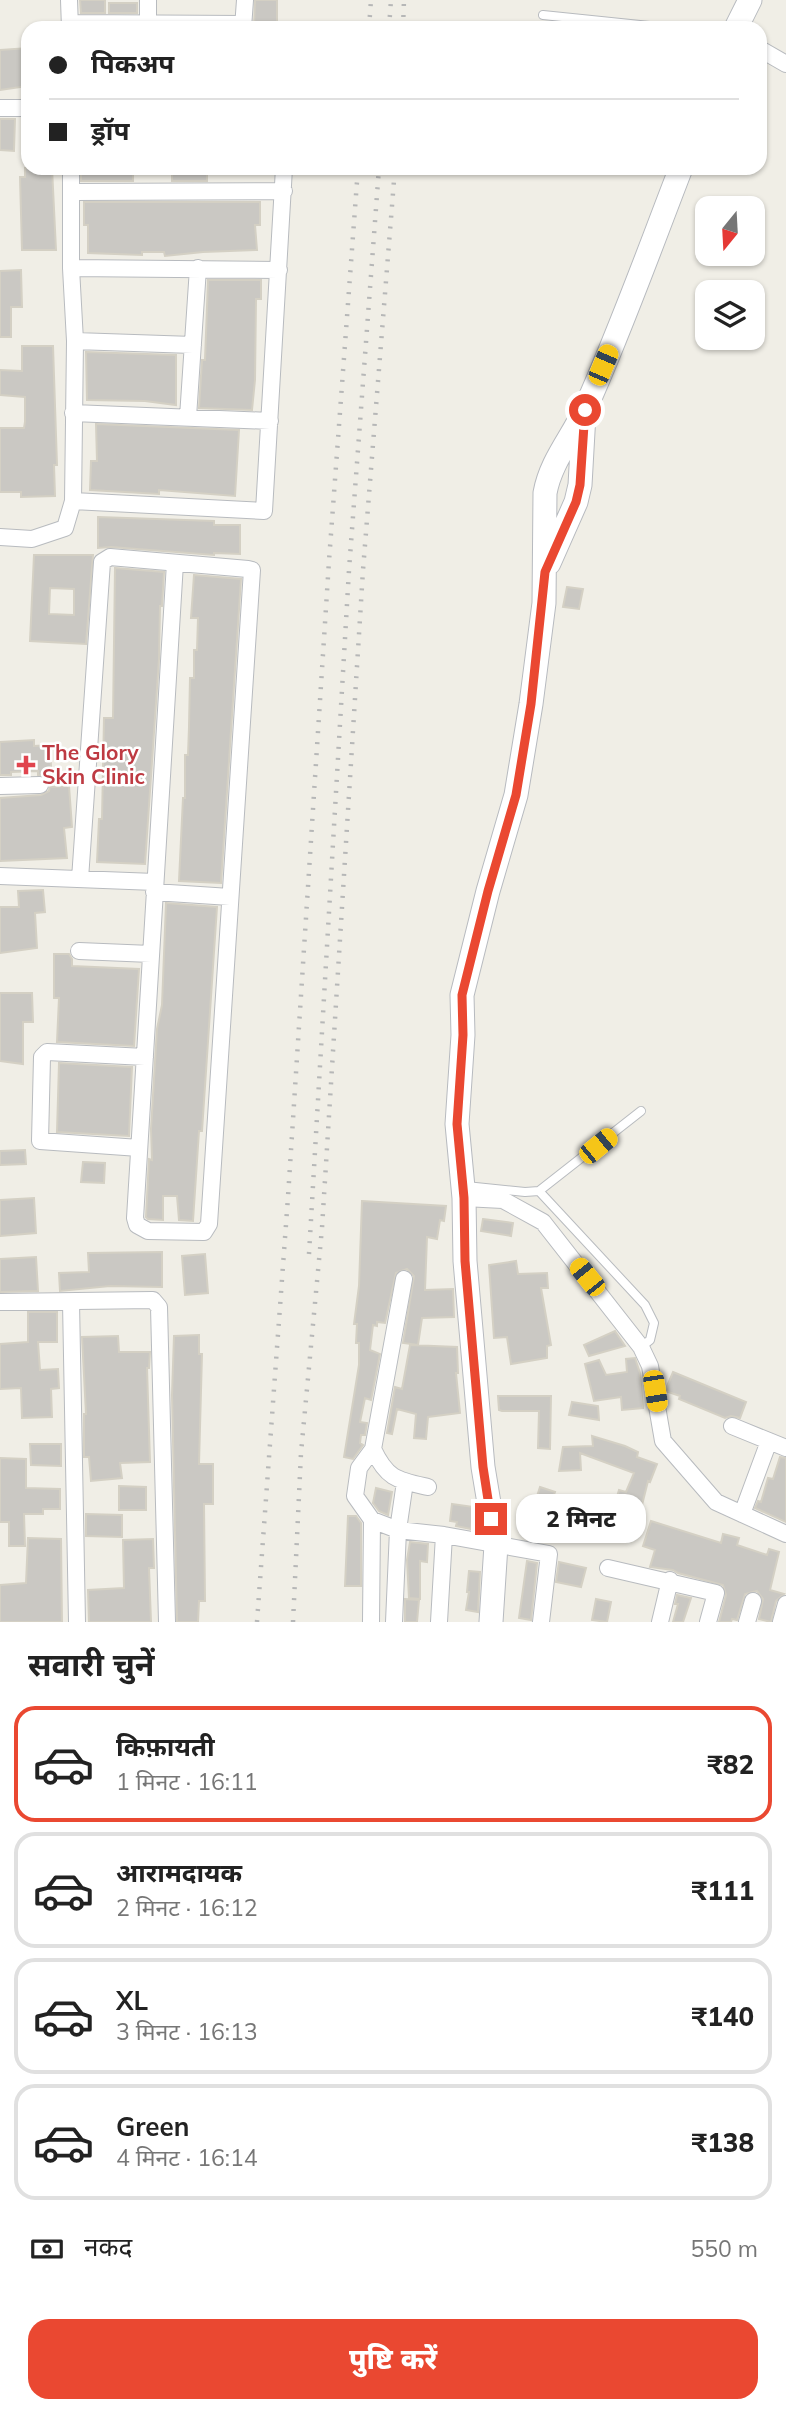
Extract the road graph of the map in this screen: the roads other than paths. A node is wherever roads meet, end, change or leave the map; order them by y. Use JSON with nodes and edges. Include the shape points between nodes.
{"nodes":[{"id":1,"x":69,"y":0,"type":"edge"},
{"id":2,"x":148,"y":0,"type":"edge"},
{"id":3,"x":245,"y":0,"type":"edge"},
{"id":4,"x":750,"y":0,"type":"edge"},
{"id":5,"x":543,"y":15,"type":"dead end"},
{"id":6,"x":70,"y":21,"type":"edge"},
{"id":7,"x":148,"y":21,"type":"edge"},
{"id":8,"x":243,"y":21,"type":"edge"},
{"id":9,"x":601,"y":21,"type":"edge"},
{"id":10,"x":740,"y":21,"type":"edge"},
{"id":11,"x":767,"y":53,"type":"edge"},
{"id":12,"x":786,"y":64,"type":"edge"},
{"id":13,"x":0,"y":108,"type":"edge"},
{"id":14,"x":21,"y":108,"type":"edge"},
{"id":15,"x":71,"y":175,"type":"edge"},
{"id":16,"x":284,"y":175,"type":"edge"},
{"id":17,"x":678,"y":175,"type":"edge"},
{"id":18,"x":284,"y":191,"type":"junction"},
{"id":19,"x":72,"y":192,"type":"junction"},
{"id":20,"x":71,"y":268,"type":"junction"},
{"id":21,"x":198,"y":268,"type":"junction"},
{"id":22,"x":279,"y":270,"type":"junction"},
{"id":23,"x":75,"y":341,"type":"junction"},
{"id":24,"x":193,"y":345,"type":"junction"},
{"id":25,"x":585,"y":410,"type":"junction"},
{"id":26,"x":73,"y":412,"type":"junction"},
{"id":27,"x":188,"y":417,"type":"junction"},
{"id":28,"x":270,"y":421,"type":"junction"},
{"id":29,"x":73,"y":501,"type":"junction"},
{"id":30,"x":0,"y":537,"type":"edge"},
{"id":31,"x":175,"y":563,"type":"junction"},
{"id":32,"x":545,"y":572,"type":"junction"},
{"id":33,"x":40,"y":785,"type":"dead end"},
{"id":34,"x":0,"y":786,"type":"edge"},
{"id":35,"x":0,"y":876,"type":"edge"},
{"id":36,"x":80,"y":879,"type":"junction"},
{"id":37,"x":155,"y":887,"type":"junction"},
{"id":38,"x":230,"y":897,"type":"junction"},
{"id":39,"x":79,"y":951,"type":"dead end"},
{"id":40,"x":150,"y":954,"type":"junction"},
{"id":41,"x":145,"y":1057,"type":"junction"},
{"id":42,"x":640,"y":1111,"type":"dead end"},
{"id":43,"x":139,"y":1148,"type":"junction"},
{"id":44,"x":539,"y":1191,"type":"junction"},
{"id":45,"x":464,"y":1192,"type":"junction"},
{"id":46,"x":404,"y":1279,"type":"dead end"},
{"id":47,"x":0,"y":1302,"type":"edge"},
{"id":48,"x":71,"y":1302,"type":"junction"},
{"id":49,"x":641,"y":1347,"type":"junction"},
{"id":50,"x":732,"y":1426,"type":"dead end"},
{"id":51,"x":769,"y":1441,"type":"junction"},
{"id":52,"x":786,"y":1448,"type":"edge"},
{"id":53,"x":373,"y":1449,"type":"junction"},
{"id":54,"x":405,"y":1482,"type":"junction"},
{"id":55,"x":428,"y":1487,"type":"dead end"},
{"id":56,"x":742,"y":1514,"type":"junction"},
{"id":57,"x":372,"y":1520,"type":"junction"},
{"id":58,"x":398,"y":1530,"type":"junction"},
{"id":59,"x":786,"y":1534,"type":"edge"},
{"id":60,"x":444,"y":1535,"type":"junction"},
{"id":61,"x":496,"y":1545,"type":"junction"},
{"id":62,"x":608,"y":1567,"type":"dead end"},
{"id":63,"x":670,"y":1580,"type":"junction"},
{"id":64,"x":753,"y":1601,"type":"dead end"},
{"id":65,"x":786,"y":1604,"type":"edge"},
{"id":66,"x":77,"y":1622,"type":"edge"},
{"id":67,"x":167,"y":1622,"type":"edge"},
{"id":68,"x":370,"y":1622,"type":"edge"},
{"id":69,"x":394,"y":1622,"type":"edge"},
{"id":70,"x":439,"y":1622,"type":"edge"},
{"id":71,"x":491,"y":1622,"type":"edge"},
{"id":72,"x":541,"y":1622,"type":"edge"},
{"id":73,"x":660,"y":1622,"type":"edge"},
{"id":74,"x":708,"y":1622,"type":"edge"},
{"id":75,"x":747,"y":1622,"type":"edge"},
{"id":76,"x":781,"y":1622,"type":"edge"}],
"edges":[{"from":1,"to":6,"type":"street"},
{"from":2,"to":7,"type":"street"},
{"from":3,"to":8,"type":"street"},
{"from":4,"to":10,"type":"street"},
{"from":5,"to":9,"type":"lane"},
{"from":11,"to":12,"type":"street"},
{"from":13,"to":14,"type":"street"},
{"from":15,"to":19,"type":"street"},
{"from":16,"to":18,"type":"street"},
{"from":17,"to":25,"type":"street"},
{"from":18,"to":19,"type":"street"},
{"from":18,"to":22,"type":"street"},
{"from":19,"to":20,"type":"street"},
{"from":20,"to":21,"type":"street"},
{"from":20,"to":23,"type":"street"},
{"from":21,"to":22,"type":"street"},
{"from":21,"to":24,"type":"street"},
{"from":22,"to":28,"type":"street"},
{"from":23,"to":24,"type":"street"},
{"from":23,"to":26,"type":"street"},
{"from":24,"to":27,"type":"street"},
{"from":25,"to":32,"type":"street","via":[[576,502]]},
{"from":25,"to":32,"type":"street","via":[[548,479]]},
{"from":26,"to":27,"type":"street"},
{"from":26,"to":29,"type":"street"},
{"from":27,"to":28,"type":"street"},
{"from":28,"to":29,"type":"street","via":[[264,511]]},
{"from":29,"to":30,"type":"street","via":[[65,528],[32,539]]},
{"from":31,"to":36,"type":"street","via":[[110,557],[102,562]]},
{"from":31,"to":37,"type":"street"},
{"from":31,"to":38,"type":"street","via":[[253,573]]},
{"from":32,"to":45,"type":"street","via":[[516,795],[462,995],[457,1124]]},
{"from":33,"to":34,"type":"street"},
{"from":35,"to":36,"type":"street"},
{"from":36,"to":37,"type":"street"},
{"from":37,"to":38,"type":"street"},
{"from":37,"to":40,"type":"street"},
{"from":38,"to":43,"type":"street","via":[[207,1230],[199,1234],[148,1231],[137,1225]]},
{"from":39,"to":40,"type":"street"},
{"from":40,"to":41,"type":"street"},
{"from":41,"to":43,"type":"street"},
{"from":41,"to":43,"type":"street","via":[[47,1052],[42,1057],[40,1141]]},
{"from":42,"to":44,"type":"lane"},
{"from":44,"to":45,"type":"lane"},
{"from":44,"to":49,"type":"lane","via":[[645,1306],[654,1323],[650,1340]]},
{"from":45,"to":49,"type":"street","via":[[503,1200],[543,1222]]},
{"from":45,"to":61,"type":"street","via":[[465,1261],[483,1467]]},
{"from":46,"to":53,"type":"street"},
{"from":47,"to":48,"type":"street"},
{"from":48,"to":66,"type":"street"},
{"from":48,"to":67,"type":"street","via":[[153,1300],[159,1307]]},
{"from":49,"to":56,"type":"street","via":[[650,1366],[663,1441],[716,1502]]},
{"from":50,"to":51,"type":"street"},
{"from":51,"to":52,"type":"street"},
{"from":51,"to":56,"type":"street"},
{"from":53,"to":54,"type":"street","via":[[383,1469]]},
{"from":53,"to":57,"type":"street","via":[[359,1468],[355,1496]]},
{"from":54,"to":55,"type":"street"},
{"from":54,"to":58,"type":"street"},
{"from":56,"to":59,"type":"street"},
{"from":57,"to":58,"type":"street"},
{"from":57,"to":68,"type":"street"},
{"from":58,"to":60,"type":"street"},
{"from":58,"to":69,"type":"street"},
{"from":60,"to":61,"type":"street"},
{"from":60,"to":70,"type":"street"},
{"from":61,"to":71,"type":"street"},
{"from":61,"to":72,"type":"street","via":[[549,1554]]},
{"from":62,"to":63,"type":"street"},
{"from":63,"to":73,"type":"street"},
{"from":63,"to":74,"type":"street","via":[[716,1593]]},
{"from":64,"to":75,"type":"street"},
{"from":65,"to":76,"type":"street"}]}
